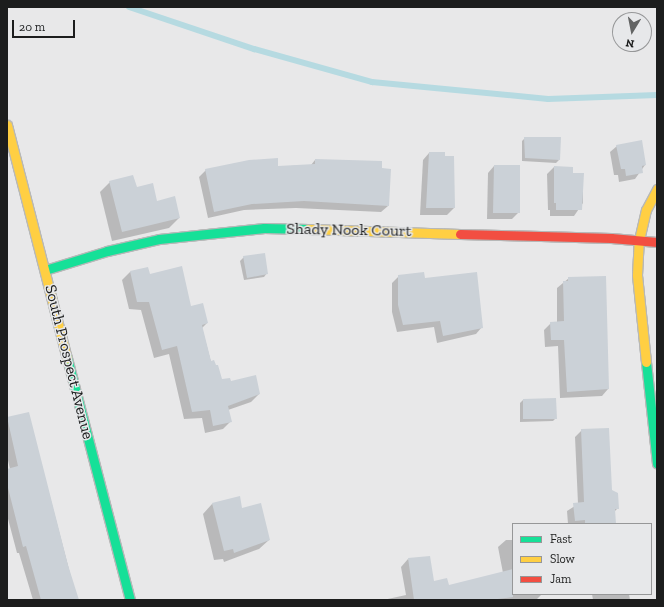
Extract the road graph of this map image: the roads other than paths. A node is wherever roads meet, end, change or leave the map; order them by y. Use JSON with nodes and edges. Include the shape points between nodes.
{"nodes":[{"id":1,"x":7,"y":125,"type":"edge"},
{"id":2,"x":657,"y":189,"type":"edge"},
{"id":3,"x":639,"y":240,"type":"junction"},
{"id":4,"x":657,"y":242,"type":"edge"},
{"id":5,"x":45,"y":270,"type":"junction"},
{"id":6,"x":657,"y":463,"type":"edge"},
{"id":7,"x":130,"y":600,"type":"edge"}],
"edges":[{"from":1,"to":5,"type":"street","name":"South Prospect Avenue"},
{"from":2,"to":3,"type":"street","via":[[646,210]]},
{"from":3,"to":4,"type":"street","name":"Shady Nook Court"},
{"from":3,"to":5,"type":"street","name":"Shady Nook Court","via":[[264,228],[159,239],[107,251]]},
{"from":3,"to":6,"type":"street","via":[[637,275]]},
{"from":5,"to":7,"type":"street","name":"South Prospect Avenue"}]}
